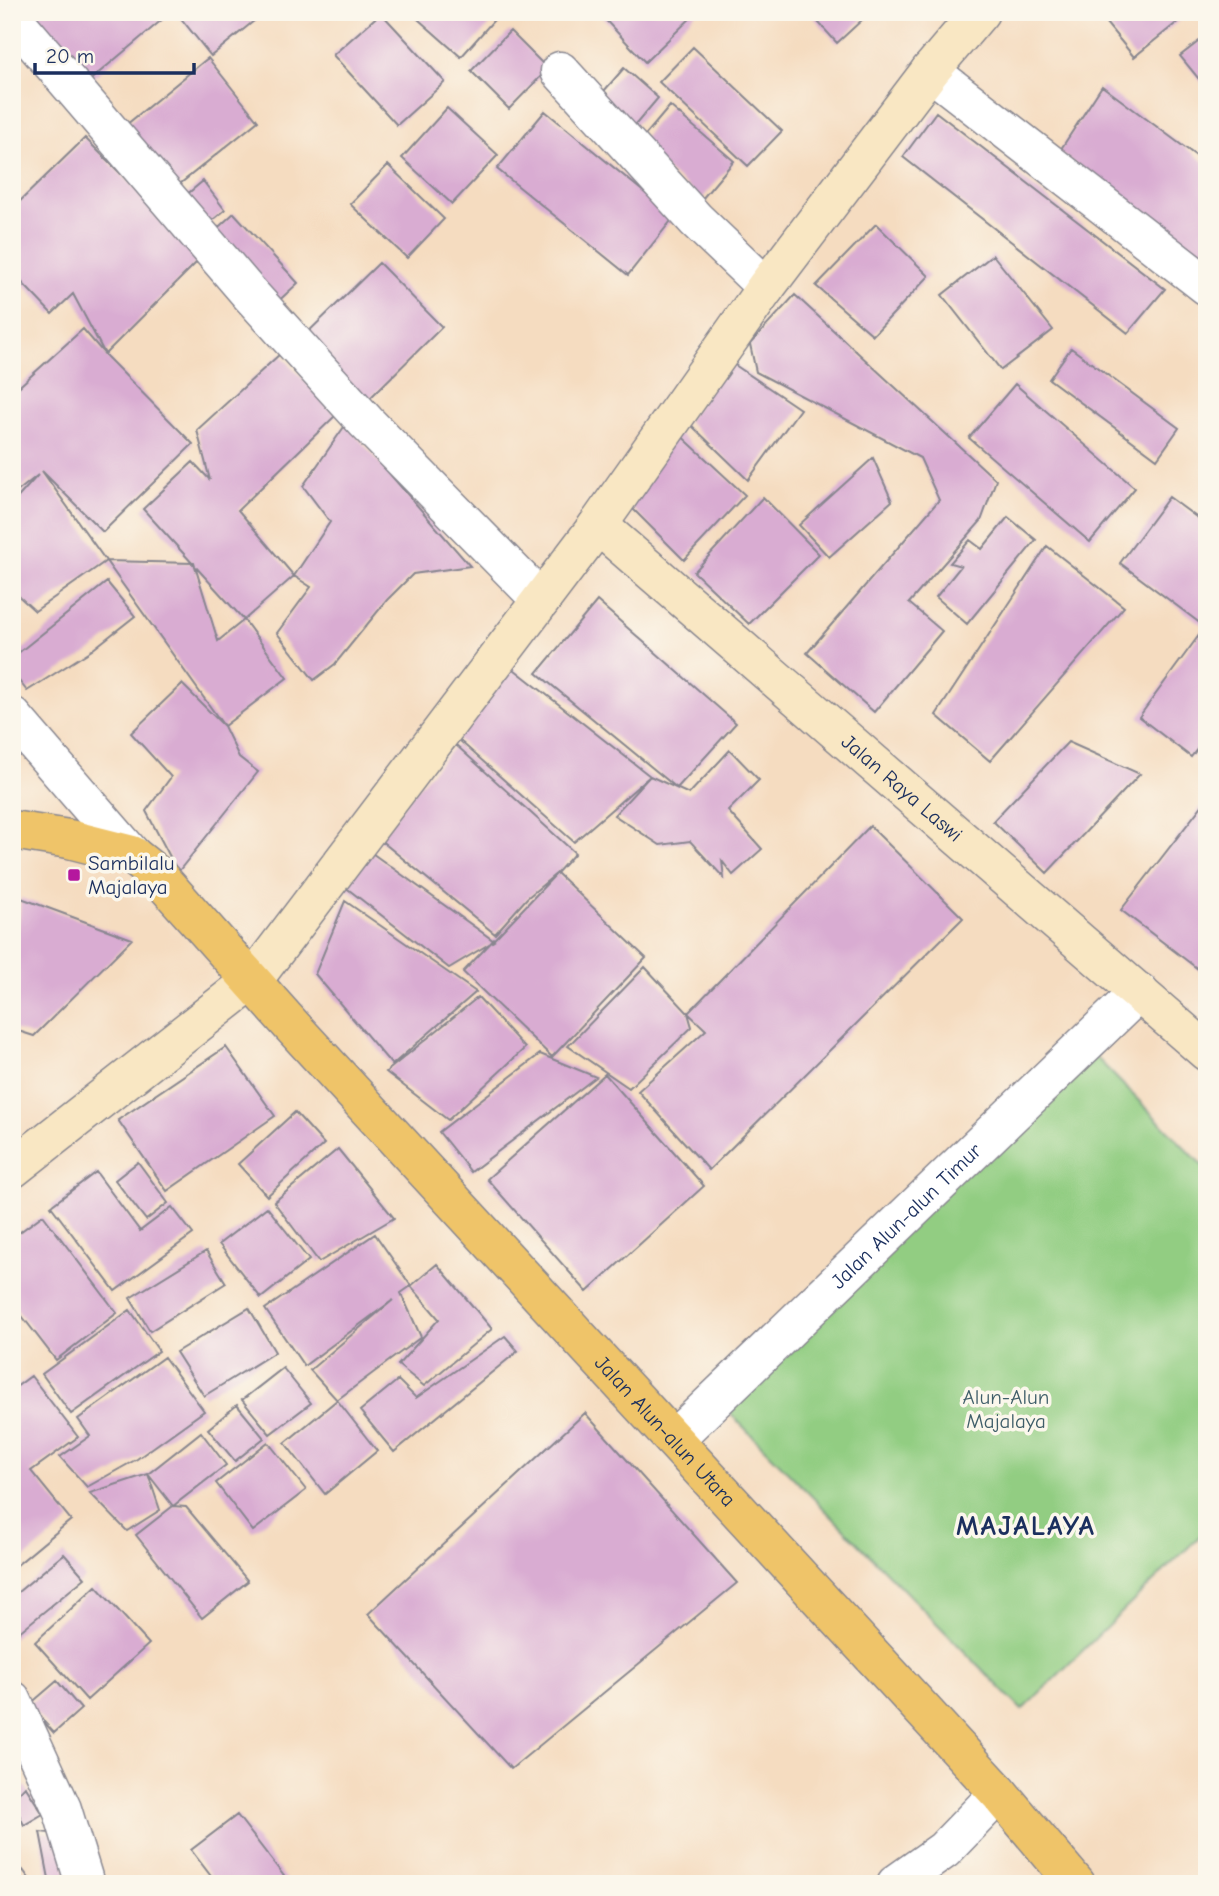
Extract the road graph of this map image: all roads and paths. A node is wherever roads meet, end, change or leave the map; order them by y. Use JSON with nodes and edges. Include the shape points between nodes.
{"nodes":[{"id":1,"x":980,"y":12,"type":"edge"},
{"id":2,"x":12,"y":18,"type":"edge"},
{"id":3,"x":560,"y":71,"type":"dead end"},
{"id":4,"x":930,"y":71,"type":"junction"},
{"id":5,"x":766,"y":286,"type":"junction"},
{"id":6,"x":1207,"y":286,"type":"edge"},
{"id":7,"x":598,"y":524,"type":"junction"},
{"id":8,"x":541,"y":600,"type":"junction"},
{"id":9,"x":12,"y":716,"type":"edge"},
{"id":10,"x":12,"y":830,"type":"edge"},
{"id":11,"x":145,"y":865,"type":"junction"},
{"id":12,"x":243,"y":970,"type":"junction"},
{"id":13,"x":1139,"y":992,"type":"junction"},
{"id":14,"x":1207,"y":1052,"type":"edge"},
{"id":15,"x":12,"y":1169,"type":"edge"},
{"id":16,"x":674,"y":1439,"type":"junction"},
{"id":17,"x":12,"y":1700,"type":"edge"},
{"id":18,"x":999,"y":1793,"type":"junction"},
{"id":19,"x":85,"y":1884,"type":"edge"},
{"id":20,"x":896,"y":1884,"type":"edge"},
{"id":21,"x":1076,"y":1884,"type":"edge"}],
"edges":[{"from":1,"to":4,"type":"main road"},
{"from":2,"to":8,"type":"street","via":[[357,412]]},
{"from":3,"to":5,"type":"street","via":[[696,220]]},
{"from":4,"to":5,"type":"main road"},
{"from":4,"to":6,"type":"street"},
{"from":5,"to":7,"type":"main road"},
{"from":7,"to":8,"type":"main road"},
{"from":7,"to":13,"type":"main road","name":"Jalan Raya Laswi"},
{"from":8,"to":12,"type":"main road"},
{"from":9,"to":11,"type":"street"},
{"from":10,"to":11,"type":"main road","via":[[69,839]]},
{"from":11,"to":12,"type":"main road","name":"Jalan Alun-alun Utara"},
{"from":12,"to":15,"type":"main road"},
{"from":12,"to":16,"type":"main road","name":"Jalan Alun-alun Utara"},
{"from":13,"to":14,"type":"main road","name":"Jalan Raya Laswi"},
{"from":13,"to":16,"type":"street","name":"Jalan Alun-alun Timur"},
{"from":16,"to":18,"type":"main road","name":"Jalan Alun-alun Utara"},
{"from":17,"to":19,"type":"street","via":[[62,1809]]},
{"from":18,"to":20,"type":"street","via":[[944,1850]]},
{"from":18,"to":21,"type":"main road","name":"Jalan Alun-alun Utara"}]}
